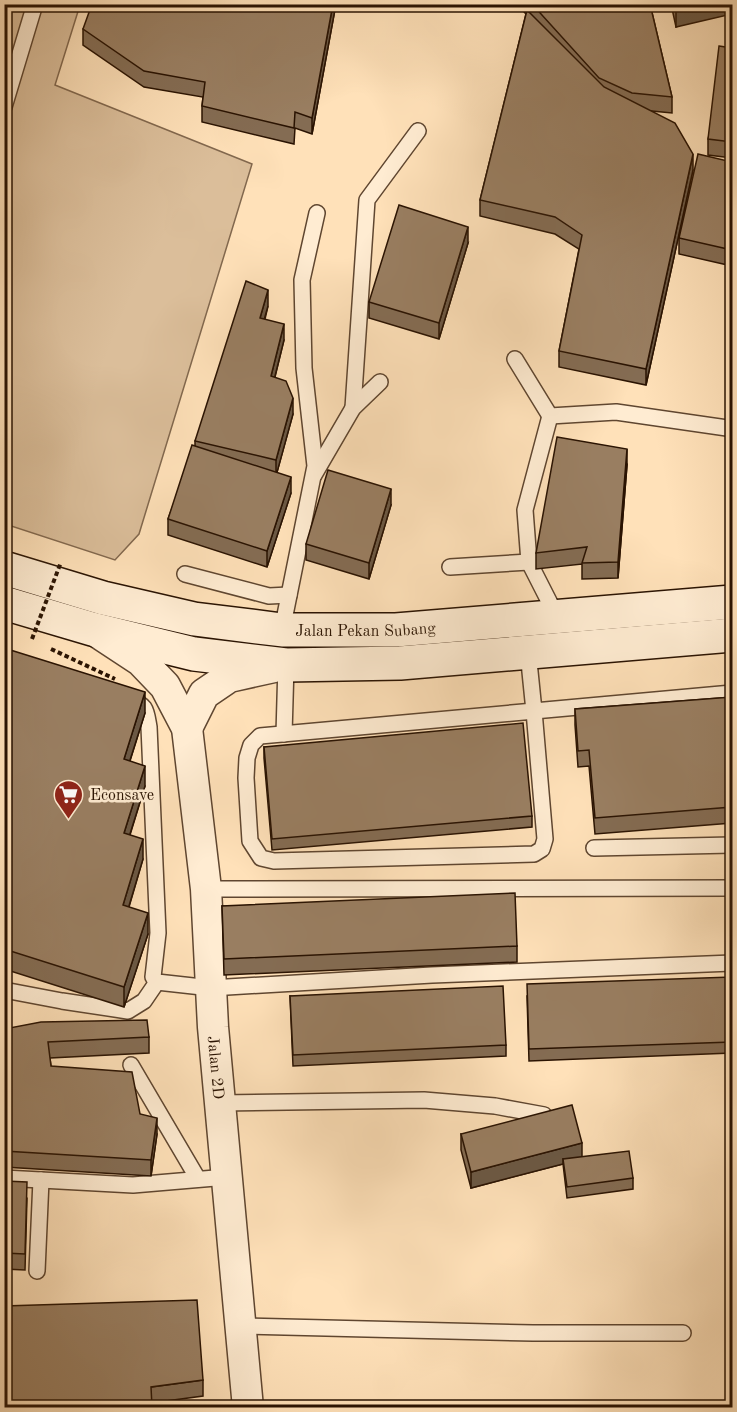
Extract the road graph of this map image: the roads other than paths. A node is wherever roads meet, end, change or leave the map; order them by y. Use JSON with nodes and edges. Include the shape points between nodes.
{"nodes":[{"id":1,"x":35,"y":4,"type":"edge"},
{"id":2,"x":4,"y":107,"type":"edge"},
{"id":3,"x":418,"y":131,"type":"dead end"},
{"id":4,"x":317,"y":213,"type":"dead end"},
{"id":5,"x":515,"y":359,"type":"dead end"},
{"id":6,"x":380,"y":382,"type":"dead end"},
{"id":7,"x":353,"y":408,"type":"junction"},
{"id":8,"x":550,"y":416,"type":"junction"},
{"id":9,"x":732,"y":427,"type":"edge"},
{"id":10,"x":312,"y":477,"type":"junction"},
{"id":11,"x":529,"y":562,"type":"junction"},
{"id":12,"x":450,"y":567,"type":"dead end"},
{"id":13,"x":4,"y":568,"type":"edge"},
{"id":14,"x":185,"y":574,"type":"dead end"},
{"id":15,"x":289,"y":595,"type":"junction"},
{"id":16,"x":732,"y":602,"type":"edge"},
{"id":17,"x":4,"y":603,"type":"edge"},
{"id":18,"x":557,"y":617,"type":"junction"},
{"id":19,"x":92,"y":629,"type":"junction"},
{"id":20,"x":282,"y":630,"type":"junction"},
{"id":21,"x":732,"y":635,"type":"edge"},
{"id":22,"x":528,"y":652,"type":"junction"},
{"id":23,"x":286,"y":665,"type":"junction"},
{"id":24,"x":732,"y":693,"type":"edge"},
{"id":25,"x":118,"y":695,"type":"edge"},
{"id":26,"x":534,"y":711,"type":"junction"},
{"id":27,"x":187,"y":728,"type":"junction"},
{"id":28,"x":284,"y":734,"type":"junction"},
{"id":29,"x":732,"y":845,"type":"edge"},
{"id":30,"x":594,"y":848,"type":"dead end"},
{"id":31,"x":732,"y":888,"type":"edge"},
{"id":32,"x":206,"y":889,"type":"junction"},
{"id":33,"x":732,"y":963,"type":"edge"},
{"id":34,"x":158,"y":982,"type":"junction"},
{"id":35,"x":211,"y":988,"type":"junction"},
{"id":36,"x":4,"y":990,"type":"edge"},
{"id":37,"x":131,"y":1065,"type":"dead end"},
{"id":38,"x":220,"y":1103,"type":"junction"},
{"id":39,"x":544,"y":1115,"type":"edge"},
{"id":40,"x":4,"y":1178,"type":"edge"},
{"id":41,"x":213,"y":1178,"type":"junction"},
{"id":42,"x":41,"y":1180,"type":"junction"},
{"id":43,"x":37,"y":1271,"type":"dead end"},
{"id":44,"x":241,"y":1326,"type":"junction"},
{"id":45,"x":683,"y":1333,"type":"dead end"},
{"id":46,"x":248,"y":1407,"type":"edge"}],
"edges":[{"from":1,"to":2,"type":"lane"},
{"from":3,"to":7,"type":"lane","via":[[367,200]]},
{"from":4,"to":10,"type":"lane","via":[[302,280],[304,368],[315,466]]},
{"from":5,"to":8,"type":"lane"},
{"from":6,"to":7,"type":"lane"},
{"from":7,"to":10,"type":"lane"},
{"from":8,"to":9,"type":"lane","via":[[616,412]]},
{"from":8,"to":11,"type":"lane","via":[[525,510]]},
{"from":10,"to":15,"type":"lane"},
{"from":11,"to":12,"type":"lane"},
{"from":11,"to":18,"type":"lane"},
{"from":13,"to":20,"type":"main road","name":"Jalan Pekan Subang","via":[[104,598],[194,619]]},
{"from":14,"to":15,"type":"lane","via":[[269,596]]},
{"from":15,"to":20,"type":"lane"},
{"from":16,"to":18,"type":"main road","name":"Jalan Pekan Subang"},
{"from":17,"to":19,"type":"main road","name":"Jalan Pekan Subang"},
{"from":18,"to":20,"type":"main road","name":"Jalan Pekan Subang","via":[[396,630]]},
{"from":19,"to":23,"type":"main road","name":"Jalan Pekan Subang","via":[[194,654]]},
{"from":19,"to":27,"type":"street","name":"Jalan 2D","via":[[141,662],[165,686]]},
{"from":21,"to":22,"type":"main road","name":"Jalan Pekan Subang"},
{"from":22,"to":23,"type":"main road","name":"Jalan Pekan Subang","via":[[400,663]]},
{"from":22,"to":26,"type":"lane"},
{"from":23,"to":27,"type":"street","via":[[229,677],[204,694]]},
{"from":23,"to":28,"type":"lane"},
{"from":24,"to":26,"type":"lane"},
{"from":25,"to":34,"type":"lane","via":[[146,709],[149,727],[158,933],[153,977]]},
{"from":26,"to":28,"type":"lane"},
{"from":26,"to":28,"type":"lane","via":[[544,839],[542,849],[534,854],[274,861],[261,858],[250,841],[247,758],[251,745],[260,736]]},
{"from":27,"to":32,"type":"street","name":"Jalan 2D"},
{"from":29,"to":30,"type":"lane"},
{"from":31,"to":32,"type":"lane"},
{"from":32,"to":35,"type":"street","name":"Jalan 2D"},
{"from":33,"to":35,"type":"lane"},
{"from":34,"to":35,"type":"lane"},
{"from":34,"to":36,"type":"lane","via":[[144,1001],[128,1011]]},
{"from":35,"to":38,"type":"street","name":"Jalan 2D"},
{"from":37,"to":41,"type":"lane"},
{"from":38,"to":39,"type":"lane","via":[[424,1100]]},
{"from":38,"to":41,"type":"street","name":"Jalan 2D"},
{"from":40,"to":42,"type":"lane"},
{"from":41,"to":42,"type":"lane","via":[[133,1185]]},
{"from":41,"to":44,"type":"street","name":"Jalan 2D"},
{"from":42,"to":43,"type":"lane"},
{"from":44,"to":45,"type":"lane"},
{"from":44,"to":46,"type":"street","name":"Jalan 2D"}]}
